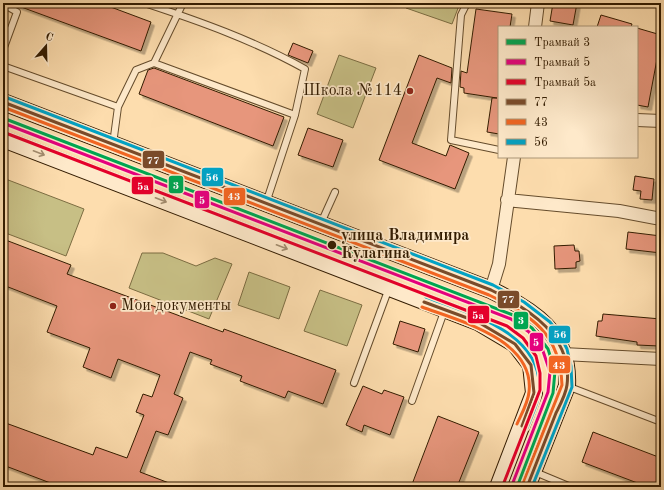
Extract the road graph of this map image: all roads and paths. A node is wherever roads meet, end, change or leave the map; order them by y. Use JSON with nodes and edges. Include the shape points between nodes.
{"nodes":[{"id":1,"x":144,"y":3,"type":"edge"},
{"id":2,"x":183,"y":3,"type":"edge"},
{"id":3,"x":467,"y":3,"type":"edge"},
{"id":4,"x":538,"y":3,"type":"edge"},
{"id":5,"x":3,"y":4,"type":"edge"},
{"id":6,"x":177,"y":14,"type":"junction"},
{"id":7,"x":534,"y":26,"type":"edge"},
{"id":8,"x":3,"y":50,"type":"edge"},
{"id":9,"x":154,"y":63,"type":"junction"},
{"id":10,"x":3,"y":66,"type":"edge"},
{"id":11,"x":3,"y":102,"type":"edge"},
{"id":12,"x":118,"y":107,"type":"junction"},
{"id":13,"x":296,"y":115,"type":"junction"},
{"id":14,"x":638,"y":120,"type":"edge"},
{"id":15,"x":661,"y":121,"type":"edge"},
{"id":16,"x":3,"y":139,"type":"edge"},
{"id":17,"x":112,"y":144,"type":"junction"},
{"id":18,"x":498,"y":150,"type":"edge"},
{"id":19,"x":514,"y":158,"type":"edge"},
{"id":20,"x":335,"y":192,"type":"dead end"},
{"id":21,"x":507,"y":200,"type":"junction"},
{"id":22,"x":266,"y":203,"type":"junction"},
{"id":23,"x":661,"y":219,"type":"edge"},
{"id":24,"x":321,"y":224,"type":"junction"},
{"id":25,"x":389,"y":288,"type":"junction"},
{"id":26,"x":491,"y":290,"type":"junction"},
{"id":27,"x":445,"y":309,"type":"junction"},
{"id":28,"x":563,"y":354,"type":"junction"},
{"id":29,"x":661,"y":359,"type":"edge"},
{"id":30,"x":354,"y":383,"type":"dead end"},
{"id":31,"x":567,"y":386,"type":"junction"},
{"id":32,"x":412,"y":401,"type":"dead end"},
{"id":33,"x":661,"y":422,"type":"edge"},
{"id":34,"x":533,"y":472,"type":"junction"},
{"id":35,"x":498,"y":487,"type":"edge"},
{"id":36,"x":527,"y":487,"type":"edge"},
{"id":37,"x":571,"y":487,"type":"edge"}],
"edges":[{"from":1,"to":6,"type":"lane"},
{"from":2,"to":6,"type":"lane"},
{"from":3,"to":18,"type":"lane","via":[[461,15],[451,140]]},
{"from":4,"to":7,"type":"street"},
{"from":5,"to":8,"type":"lane","via":[[17,12]]},
{"from":6,"to":9,"type":"lane"},
{"from":6,"to":13,"type":"lane","via":[[281,56],[305,69]]},
{"from":9,"to":12,"type":"lane","via":[[136,70]]},
{"from":9,"to":13,"type":"lane"},
{"from":10,"to":12,"type":"lane"},
{"from":11,"to":17,"type":"main road"},
{"from":12,"to":17,"type":"lane"},
{"from":13,"to":22,"type":"lane"},
{"from":14,"to":15,"type":"street"},
{"from":16,"to":25,"type":"main road","one_way":true},
{"from":17,"to":22,"type":"main road"},
{"from":19,"to":21,"type":"street"},
{"from":20,"to":24,"type":"lane"},
{"from":21,"to":23,"type":"street","via":[[619,211]]},
{"from":21,"to":26,"type":"street","via":[[499,264]]},
{"from":22,"to":24,"type":"main road"},
{"from":24,"to":26,"type":"main road"},
{"from":25,"to":27,"type":"main road"},
{"from":25,"to":30,"type":"lane"},
{"from":26,"to":28,"type":"main road","via":[[519,303],[541,319],[556,336]]},
{"from":27,"to":32,"type":"lane"},
{"from":27,"to":35,"type":"main road","via":[[478,322],[515,344],[531,366],[534,393]]},
{"from":28,"to":29,"type":"street"},
{"from":28,"to":31,"type":"main road","via":[[568,370]]},
{"from":31,"to":33,"type":"lane"},
{"from":31,"to":34,"type":"main road"},
{"from":34,"to":36,"type":"main road"},
{"from":34,"to":37,"type":"lane"}]}
